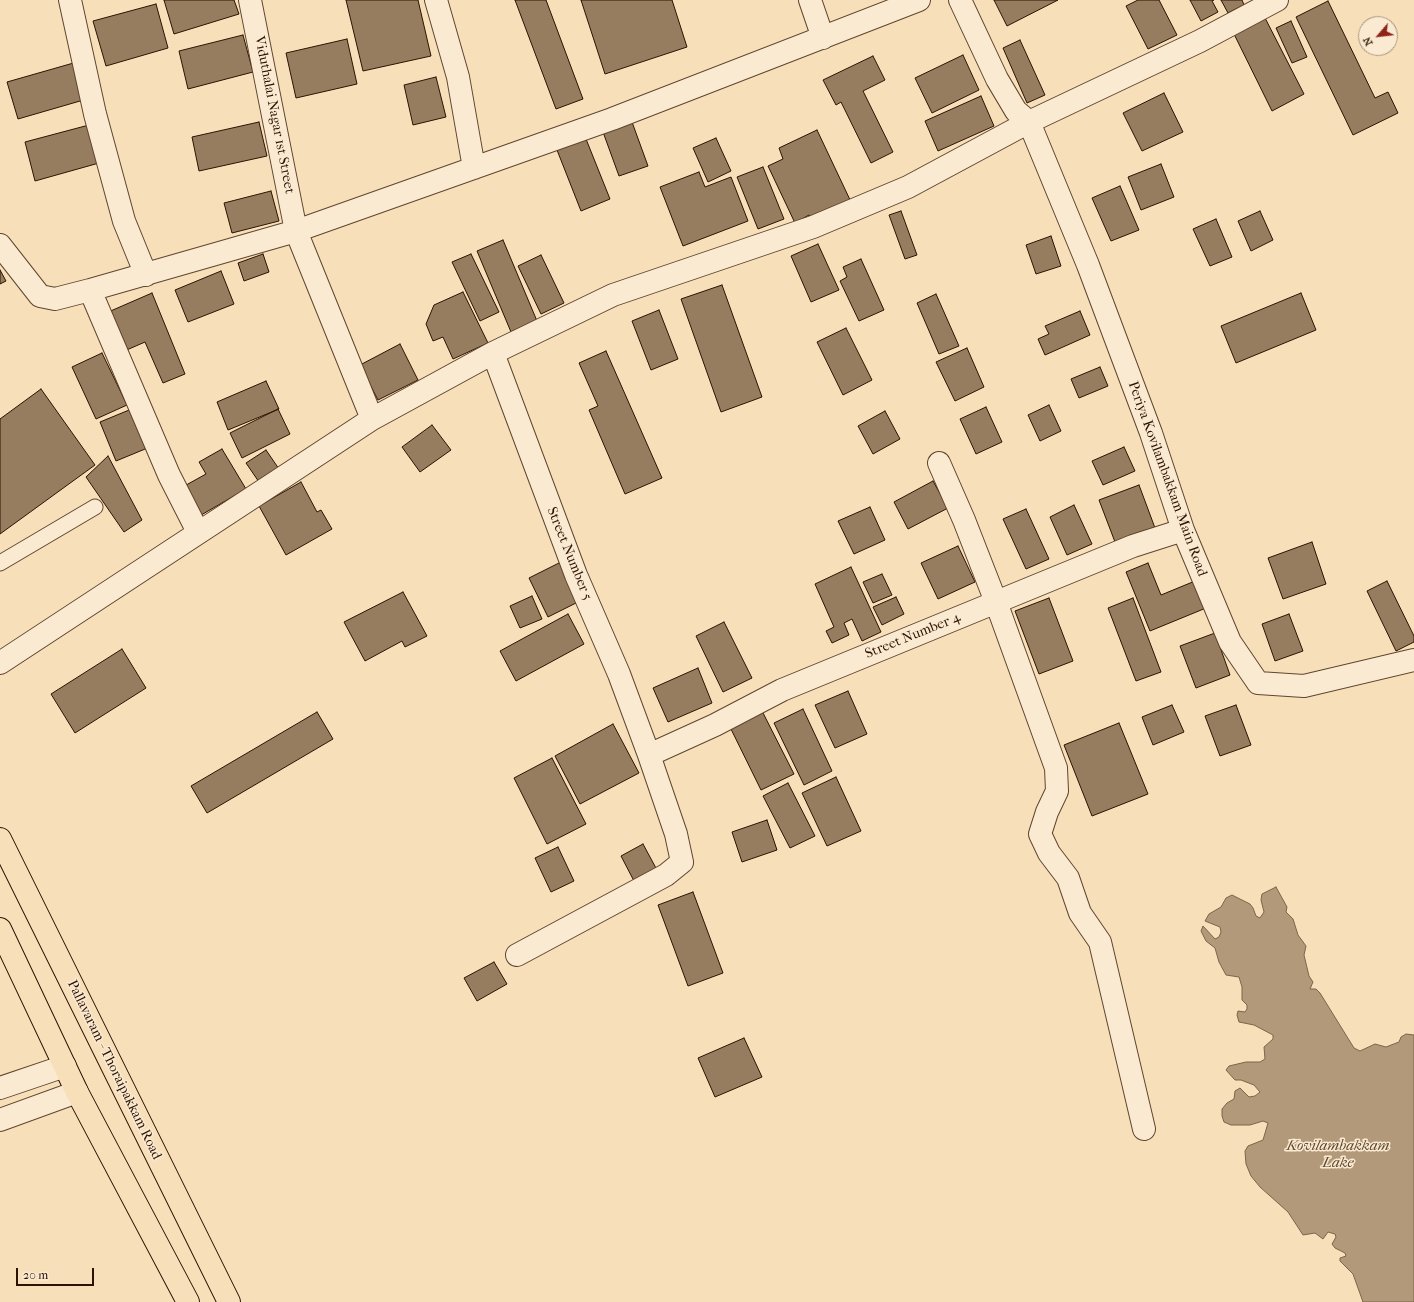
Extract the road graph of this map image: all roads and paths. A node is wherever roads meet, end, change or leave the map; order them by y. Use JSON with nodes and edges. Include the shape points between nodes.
{"nodes":[{"id":1,"x":70,"y":0,"type":"edge"},
{"id":2,"x":250,"y":0,"type":"edge"},
{"id":3,"x":436,"y":0,"type":"edge"},
{"id":4,"x":810,"y":0,"type":"edge"},
{"id":5,"x":919,"y":0,"type":"edge"},
{"id":6,"x":960,"y":0,"type":"edge"},
{"id":7,"x":1277,"y":0,"type":"edge"},
{"id":8,"x":823,"y":38,"type":"junction"},
{"id":9,"x":1029,"y":122,"type":"junction"},
{"id":10,"x":474,"y":168,"type":"junction"},
{"id":11,"x":296,"y":231,"type":"junction"},
{"id":12,"x":0,"y":245,"type":"edge"},
{"id":13,"x":146,"y":275,"type":"junction"},
{"id":14,"x":90,"y":290,"type":"junction"},
{"id":15,"x":493,"y":353,"type":"junction"},
{"id":16,"x":372,"y":419,"type":"junction"},
{"id":17,"x":939,"y":463,"type":"dead end"},
{"id":18,"x":95,"y":507,"type":"dead end"},
{"id":19,"x":1183,"y":530,"type":"junction"},
{"id":20,"x":198,"y":532,"type":"junction"},
{"id":21,"x":0,"y":563,"type":"edge"},
{"id":22,"x":996,"y":602,"type":"junction"},
{"id":23,"x":1414,"y":660,"type":"edge"},
{"id":24,"x":0,"y":663,"type":"edge"},
{"id":25,"x":649,"y":755,"type":"junction"},
{"id":26,"x":0,"y":839,"type":"edge"},
{"id":27,"x":0,"y":929,"type":"edge"},
{"id":28,"x":517,"y":955,"type":"dead end"},
{"id":29,"x":65,"y":1066,"type":"junction"},
{"id":30,"x":0,"y":1088,"type":"edge"},
{"id":31,"x":77,"y":1092,"type":"junction"},
{"id":32,"x":0,"y":1120,"type":"edge"},
{"id":33,"x":1144,"y":1129,"type":"dead end"},
{"id":34,"x":188,"y":1302,"type":"edge"},
{"id":35,"x":229,"y":1302,"type":"edge"}],
"edges":[{"from":1,"to":13,"type":"street","via":[[95,114],[122,213]]},
{"from":2,"to":11,"type":"street","name":"Viduthalai Nagar 1st Street"},
{"from":3,"to":10,"type":"street","via":[[458,77]]},
{"from":4,"to":8,"type":"street"},
{"from":5,"to":8,"type":"street"},
{"from":6,"to":9,"type":"street","via":[[997,79],[1016,111]]},
{"from":7,"to":9,"type":"street","via":[[1200,41]]},
{"from":8,"to":10,"type":"street","via":[[612,119]]},
{"from":9,"to":15,"type":"street","via":[[908,187],[813,227],[613,295]]},
{"from":9,"to":19,"type":"street","name":"Periya Kovilambakkam Main Road","via":[[1088,264],[1151,433]]},
{"from":10,"to":11,"type":"street"},
{"from":11,"to":13,"type":"street"},
{"from":11,"to":16,"type":"street","name":"Viduthalai Nagar 1st Street"},
{"from":12,"to":14,"type":"street","via":[[40,296],[55,299]]},
{"from":13,"to":14,"type":"street"},
{"from":14,"to":20,"type":"street","via":[[169,475]]},
{"from":15,"to":16,"type":"street"},
{"from":15,"to":25,"type":"street","name":"Street Number 5","via":[[571,560],[619,674]]},
{"from":16,"to":20,"type":"street"},
{"from":17,"to":22,"type":"street"},
{"from":18,"to":21,"type":"lane"},
{"from":19,"to":22,"type":"street","name":"Street Number 4","via":[[1133,546]]},
{"from":19,"to":23,"type":"street","name":"Periya Kovilambakkam Main Road","via":[[1230,642],[1258,683],[1304,686]]},
{"from":20,"to":24,"type":"street"},
{"from":22,"to":25,"type":"street","name":"Street Number 4","via":[[782,690],[715,725]]},
{"from":22,"to":33,"type":"street","via":[[1056,768],[1057,791],[1040,834],[1049,853],[1068,878],[1080,913],[1100,942]]},
{"from":25,"to":28,"type":"street","name":"Street Number 5","via":[[676,834],[682,862],[666,875]]},
{"from":26,"to":35,"type":"main road","name":"Pallavaram - Thoraipakkam Road"},
{"from":27,"to":29,"type":"main road"},
{"from":29,"to":30,"type":"street"},
{"from":29,"to":31,"type":"main road"},
{"from":31,"to":32,"type":"street"},
{"from":31,"to":34,"type":"main road"}]}
